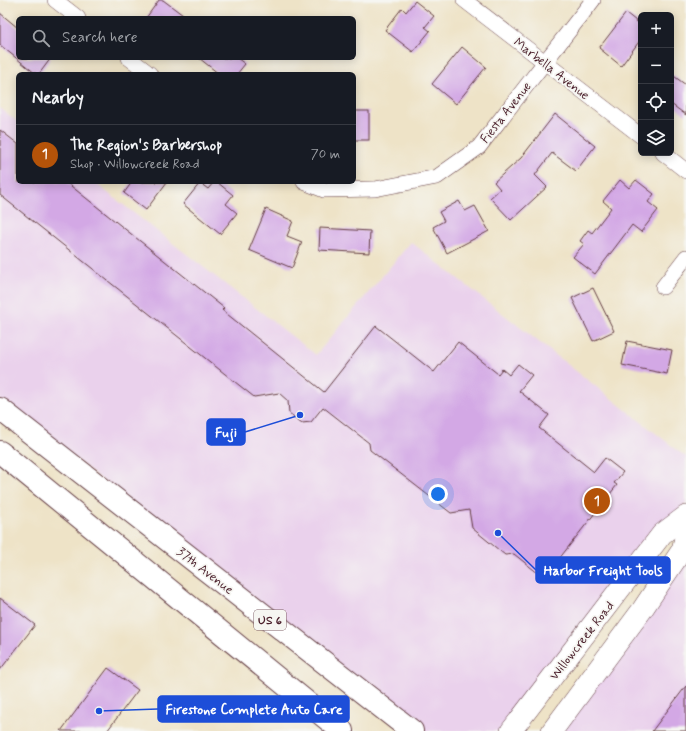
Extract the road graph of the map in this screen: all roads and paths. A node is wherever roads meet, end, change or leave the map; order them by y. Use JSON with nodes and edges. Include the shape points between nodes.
{"nodes":[{"id":1,"x":55,"y":0,"type":"edge"},
{"id":2,"x":464,"y":0,"type":"edge"},
{"id":3,"x":593,"y":0,"type":"edge"},
{"id":4,"x":75,"y":16,"type":"edge"},
{"id":5,"x":132,"y":60,"type":"edge"},
{"id":6,"x":545,"y":63,"type":"junction"},
{"id":7,"x":147,"y":72,"type":"edge"},
{"id":8,"x":638,"y":134,"type":"edge"},
{"id":9,"x":667,"y":156,"type":"edge"},
{"id":10,"x":686,"y":171,"type":"edge"},
{"id":11,"x":309,"y":184,"type":"edge"},
{"id":12,"x":686,"y":257,"type":"edge"},
{"id":13,"x":663,"y":287,"type":"dead end"},
{"id":14,"x":0,"y":409,"type":"edge"},
{"id":15,"x":0,"y":452,"type":"edge"},
{"id":16,"x":686,"y":516,"type":"edge"},
{"id":17,"x":686,"y":534,"type":"edge"},
{"id":18,"x":342,"y":731,"type":"edge"},
{"id":19,"x":412,"y":731,"type":"edge"},
{"id":20,"x":511,"y":731,"type":"edge"},
{"id":21,"x":552,"y":731,"type":"edge"}],
"edges":[{"from":1,"to":4,"type":"street"},
{"from":2,"to":6,"type":"street","name":"Marbella Avenue"},
{"from":3,"to":6,"type":"street","name":"Fiesta Avenue"},
{"from":5,"to":7,"type":"street"},
{"from":6,"to":8,"type":"street","name":"Marbella Avenue"},
{"from":6,"to":11,"type":"street","name":"Fiesta Avenue","via":[[478,147],[437,177],[375,189],[324,190]]},
{"from":9,"to":10,"type":"street"},
{"from":12,"to":13,"type":"street"},
{"from":14,"to":19,"type":"main road","name":"37th Avenue","number":"US 6"},
{"from":15,"to":18,"type":"main road"},
{"from":16,"to":20,"type":"main road","name":"Willowcreek Road","via":[[662,534]]},
{"from":17,"to":21,"type":"main road","via":[[682,550],[642,610]]}]}
